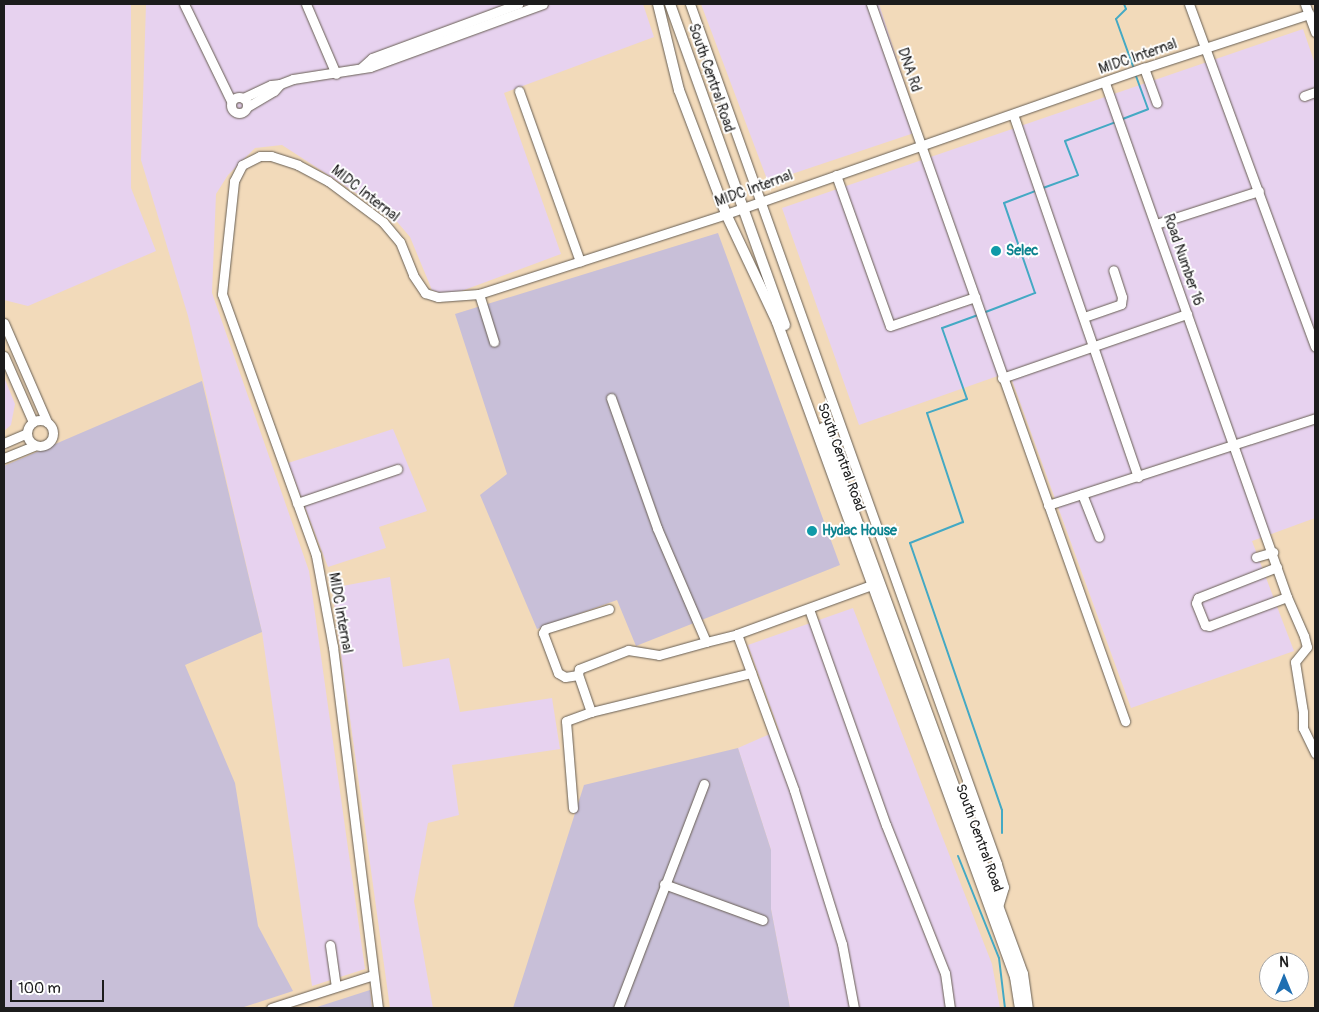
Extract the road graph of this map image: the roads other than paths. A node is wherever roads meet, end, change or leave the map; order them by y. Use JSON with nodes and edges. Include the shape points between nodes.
{"nodes":[{"id":1,"x":184,"y":4,"type":"edge"},
{"id":2,"x":306,"y":4,"type":"edge"},
{"id":3,"x":518,"y":4,"type":"edge"},
{"id":4,"x":544,"y":4,"type":"edge"},
{"id":5,"x":658,"y":4,"type":"edge"},
{"id":6,"x":670,"y":4,"type":"edge"},
{"id":7,"x":690,"y":4,"type":"edge"},
{"id":8,"x":871,"y":4,"type":"edge"},
{"id":9,"x":1189,"y":4,"type":"edge"},
{"id":10,"x":1305,"y":4,"type":"edge"},
{"id":11,"x":1309,"y":14,"type":"junction"},
{"id":12,"x":1315,"y":32,"type":"edge"},
{"id":13,"x":1206,"y":49,"type":"junction"},
{"id":14,"x":362,"y":68,"type":"junction"},
{"id":15,"x":1144,"y":68,"type":"junction"},
{"id":16,"x":336,"y":74,"type":"junction"},
{"id":17,"x":1105,"y":83,"type":"junction"},
{"id":18,"x":280,"y":84,"type":"junction"},
{"id":19,"x":519,"y":91,"type":"dead end"},
{"id":20,"x":1315,"y":92,"type":"edge"},
{"id":21,"x":1304,"y":96,"type":"dead end"},
{"id":22,"x":243,"y":98,"type":"junction"},
{"id":23,"x":231,"y":101,"type":"junction"},
{"id":24,"x":1157,"y":103,"type":"dead end"},
{"id":25,"x":247,"y":107,"type":"junction"},
{"id":26,"x":1014,"y":114,"type":"junction"},
{"id":27,"x":921,"y":146,"type":"junction"},
{"id":28,"x":836,"y":175,"type":"junction"},
{"id":29,"x":1259,"y":191,"type":"junction"},
{"id":30,"x":761,"y":200,"type":"junction"},
{"id":31,"x":742,"y":208,"type":"junction"},
{"id":32,"x":726,"y":214,"type":"junction"},
{"id":33,"x":1156,"y":224,"type":"junction"},
{"id":34,"x":580,"y":261,"type":"junction"},
{"id":35,"x":1112,"y":270,"type":"dead end"},
{"id":36,"x":479,"y":294,"type":"junction"},
{"id":37,"x":976,"y":299,"type":"junction"},
{"id":38,"x":1187,"y":314,"type":"junction"},
{"id":39,"x":1084,"y":317,"type":"junction"},
{"id":40,"x":4,"y":323,"type":"edge"},
{"id":41,"x":494,"y":342,"type":"dead end"},
{"id":42,"x":1093,"y":346,"type":"junction"},
{"id":43,"x":1315,"y":347,"type":"edge"},
{"id":44,"x":4,"y":356,"type":"edge"},
{"id":45,"x":1002,"y":378,"type":"junction"},
{"id":46,"x":611,"y":398,"type":"dead end"},
{"id":47,"x":1315,"y":418,"type":"edge"},
{"id":48,"x":33,"y":422,"type":"junction"},
{"id":49,"x":47,"y":422,"type":"junction"},
{"id":50,"x":27,"y":433,"type":"junction"},
{"id":51,"x":4,"y":442,"type":"edge"},
{"id":52,"x":34,"y":446,"type":"junction"},
{"id":53,"x":1235,"y":446,"type":"junction"},
{"id":54,"x":4,"y":458,"type":"edge"},
{"id":55,"x":396,"y":469,"type":"dead end"},
{"id":56,"x":1138,"y":477,"type":"junction"},
{"id":57,"x":1082,"y":494,"type":"junction"},
{"id":58,"x":297,"y":503,"type":"junction"},
{"id":59,"x":1048,"y":505,"type":"junction"},
{"id":60,"x":1099,"y":537,"type":"dead end"},
{"id":61,"x":1273,"y":552,"type":"junction"},
{"id":62,"x":1256,"y":557,"type":"dead end"},
{"id":63,"x":1277,"y":567,"type":"junction"},
{"id":64,"x":876,"y":583,"type":"junction"},
{"id":65,"x":1287,"y":597,"type":"junction"},
{"id":66,"x":809,"y":608,"type":"junction"},
{"id":67,"x":609,"y":609,"type":"dead end"},
{"id":68,"x":737,"y":634,"type":"junction"},
{"id":69,"x":706,"y":642,"type":"junction"},
{"id":70,"x":751,"y":673,"type":"junction"},
{"id":71,"x":578,"y":675,"type":"junction"},
{"id":72,"x":591,"y":712,"type":"junction"},
{"id":73,"x":1124,"y":722,"type":"dead end"},
{"id":74,"x":1315,"y":753,"type":"edge"},
{"id":75,"x":704,"y":784,"type":"dead end"},
{"id":76,"x":573,"y":808,"type":"dead end"},
{"id":77,"x":664,"y":884,"type":"junction"},
{"id":78,"x":998,"y":907,"type":"junction"},
{"id":79,"x":762,"y":920,"type":"dead end"},
{"id":80,"x":330,"y":945,"type":"dead end"},
{"id":81,"x":373,"y":975,"type":"junction"},
{"id":82,"x":336,"y":987,"type":"junction"},
{"id":83,"x":271,"y":1008,"type":"edge"},
{"id":84,"x":378,"y":1008,"type":"edge"},
{"id":85,"x":620,"y":1008,"type":"edge"},
{"id":86,"x":854,"y":1008,"type":"edge"},
{"id":87,"x":950,"y":1008,"type":"edge"},
{"id":88,"x":1020,"y":1008,"type":"edge"},
{"id":89,"x":1028,"y":1008,"type":"edge"}],
"edges":[{"from":1,"to":23,"type":"street"},
{"from":2,"to":16,"type":"street"},
{"from":3,"to":14,"type":"street","via":[[372,58]]},
{"from":4,"to":14,"type":"street"},
{"from":5,"to":32,"type":"main road","name":"South Central Road","via":[[679,90]]},
{"from":6,"to":31,"type":"main road","name":"South Central Road"},
{"from":7,"to":30,"type":"street"},
{"from":8,"to":27,"type":"street","name":"DNA Rd"},
{"from":9,"to":13,"type":"street"},
{"from":10,"to":11,"type":"street"},
{"from":11,"to":12,"type":"street"},
{"from":11,"to":13,"type":"street","name":"MIDC Internal"},
{"from":13,"to":15,"type":"street","name":"MIDC Internal"},
{"from":13,"to":29,"type":"street"},
{"from":14,"to":16,"type":"street"},
{"from":15,"to":17,"type":"street","name":"MIDC Internal"},
{"from":15,"to":24,"type":"street"},
{"from":16,"to":18,"type":"street","via":[[293,79]]},
{"from":17,"to":26,"type":"street","name":"MIDC Internal"},
{"from":17,"to":33,"type":"street","name":"Road Number 16"},
{"from":18,"to":22,"type":"street","via":[[271,84]]},
{"from":18,"to":25,"type":"street","via":[[274,92]]},
{"from":19,"to":34,"type":"street"},
{"from":20,"to":21,"type":"street"},
{"from":22,"to":23,"type":"street"},
{"from":22,"to":25,"type":"street"},
{"from":23,"to":25,"type":"street","via":[[230,106],[236,113],[244,112]]},
{"from":26,"to":27,"type":"street","name":"MIDC Internal"},
{"from":26,"to":39,"type":"street"},
{"from":27,"to":28,"type":"street","name":"MIDC Internal"},
{"from":27,"to":37,"type":"street","name":"DNA Rd"},
{"from":28,"to":30,"type":"street","name":"MIDC Internal"},
{"from":28,"to":37,"type":"street","via":[[890,326]]},
{"from":29,"to":33,"type":"street"},
{"from":29,"to":43,"type":"street","via":[[1276,246]]},
{"from":30,"to":31,"type":"street","name":"MIDC Internal"},
{"from":30,"to":78,"type":"street","via":[[997,864],[1004,887]]},
{"from":31,"to":32,"type":"street","name":"MIDC Internal"},
{"from":31,"to":64,"type":"main road","name":"South Central Road"},
{"from":32,"to":34,"type":"street","name":"MIDC Internal"},
{"from":32,"to":64,"type":"main road","name":"South Central Road","via":[[777,322]]},
{"from":33,"to":38,"type":"street","name":"Road Number 16"},
{"from":34,"to":36,"type":"street","name":"MIDC Internal"},
{"from":35,"to":39,"type":"street","via":[[1122,297],[1121,304]]},
{"from":36,"to":41,"type":"street"},
{"from":36,"to":58,"type":"street","name":"MIDC Internal","via":[[438,297],[424,293],[400,242],[382,222],[328,181],[298,165],[271,156],[260,156],[242,165],[234,181],[222,294]]},
{"from":37,"to":45,"type":"street","name":"DNA Rd"},
{"from":38,"to":42,"type":"street"},
{"from":38,"to":53,"type":"street","name":"Road Number 16"},
{"from":39,"to":42,"type":"street"},
{"from":40,"to":49,"type":"street"},
{"from":42,"to":45,"type":"street"},
{"from":42,"to":56,"type":"street"},
{"from":44,"to":48,"type":"street"},
{"from":45,"to":59,"type":"street","name":"DNA Rd"},
{"from":46,"to":69,"type":"street","via":[[657,528]]},
{"from":47,"to":53,"type":"street"},
{"from":48,"to":49,"type":"street"},
{"from":48,"to":50,"type":"street"},
{"from":49,"to":52,"type":"street","via":[[53,431],[52,438],[46,445]]},
{"from":50,"to":51,"type":"street"},
{"from":50,"to":52,"type":"street"},
{"from":52,"to":54,"type":"street"},
{"from":53,"to":56,"type":"street"},
{"from":53,"to":61,"type":"street","name":"Road Number 16"},
{"from":55,"to":58,"type":"street"},
{"from":56,"to":57,"type":"street"},
{"from":57,"to":59,"type":"street"},
{"from":57,"to":60,"type":"street"},
{"from":58,"to":81,"type":"street","name":"MIDC Internal","via":[[316,555],[333,647]]},
{"from":59,"to":73,"type":"street","name":"DNA Rd"},
{"from":61,"to":62,"type":"street"},
{"from":61,"to":63,"type":"street","name":"Road Number 16"},
{"from":63,"to":65,"type":"street","name":"Road Number 16"},
{"from":63,"to":65,"type":"street","via":[[1198,598],[1196,603],[1205,625],[1209,626]]},
{"from":64,"to":66,"type":"street"},
{"from":64,"to":78,"type":"main road","name":"South Central Road"},
{"from":64,"to":88,"type":"main road","name":"South Central Road","via":[[1015,976]]},
{"from":65,"to":74,"type":"street","name":"Road Number 16","via":[[1307,647],[1295,662],[1303,728]]},
{"from":66,"to":68,"type":"street"},
{"from":66,"to":87,"type":"street","via":[[886,825],[945,973]]},
{"from":67,"to":71,"type":"street","via":[[543,632],[558,673],[565,677]]},
{"from":68,"to":69,"type":"street"},
{"from":68,"to":70,"type":"street"},
{"from":69,"to":71,"type":"street","via":[[659,655],[628,650],[583,665]]},
{"from":70,"to":72,"type":"street"},
{"from":70,"to":86,"type":"street","via":[[794,790],[842,944]]},
{"from":71,"to":72,"type":"street"},
{"from":72,"to":76,"type":"street","via":[[566,721]]},
{"from":75,"to":77,"type":"street"},
{"from":77,"to":79,"type":"street"},
{"from":77,"to":85,"type":"street"},
{"from":78,"to":89,"type":"main road","name":"South Central Road","via":[[1023,974]]},
{"from":80,"to":82,"type":"street"},
{"from":81,"to":82,"type":"street"},
{"from":81,"to":84,"type":"street","name":"MIDC Internal"},
{"from":82,"to":83,"type":"street"}]}
